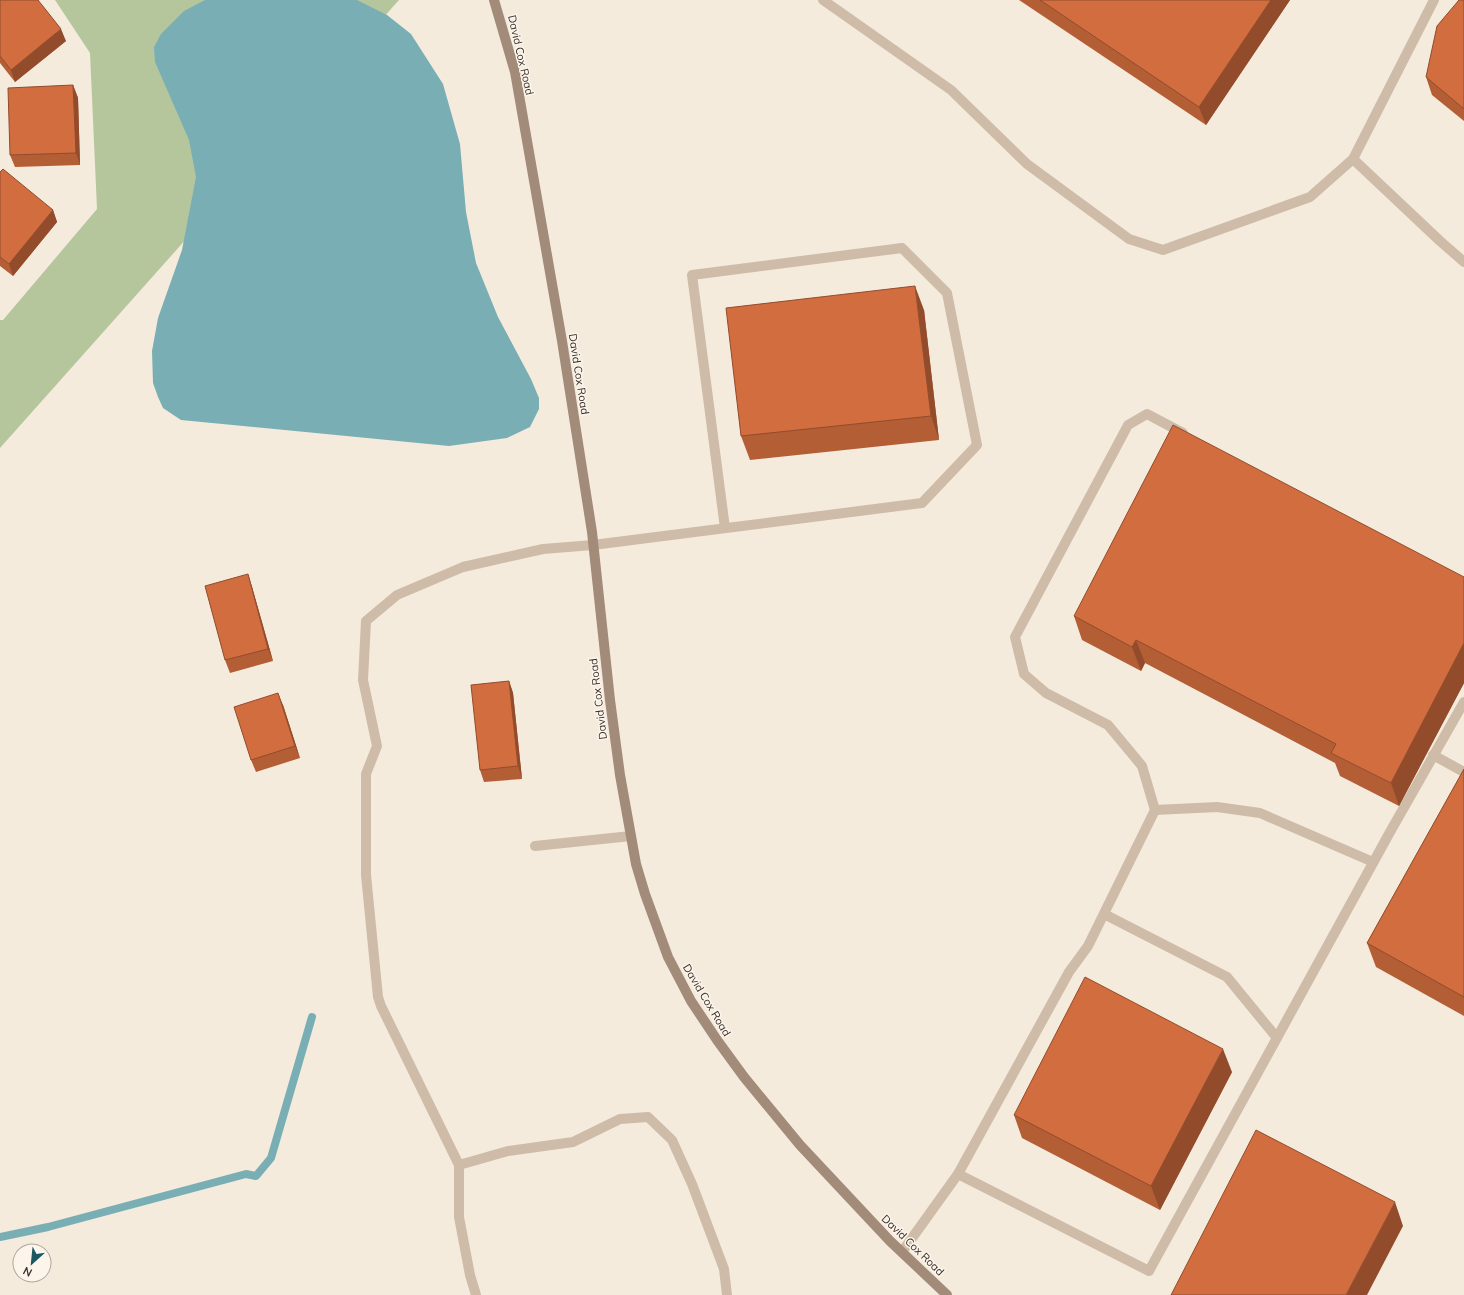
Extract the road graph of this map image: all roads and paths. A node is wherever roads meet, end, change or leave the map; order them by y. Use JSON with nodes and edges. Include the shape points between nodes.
{"nodes":[{"id":1,"x":494,"y":0,"type":"edge"},
{"id":2,"x":824,"y":0,"type":"edge"},
{"id":3,"x":1434,"y":0,"type":"edge"},
{"id":4,"x":1353,"y":159,"type":"junction"},
{"id":5,"x":1464,"y":262,"type":"edge"},
{"id":6,"x":1190,"y":436,"type":"edge"},
{"id":7,"x":725,"y":528,"type":"junction"},
{"id":8,"x":593,"y":545,"type":"junction"},
{"id":9,"x":1464,"y":702,"type":"edge"},
{"id":10,"x":1433,"y":755,"type":"junction"},
{"id":11,"x":1464,"y":772,"type":"edge"},
{"id":12,"x":1156,"y":810,"type":"junction"},
{"id":13,"x":631,"y":836,"type":"junction"},
{"id":14,"x":535,"y":846,"type":"dead end"},
{"id":15,"x":1373,"y":862,"type":"junction"},
{"id":16,"x":1104,"y":914,"type":"junction"},
{"id":17,"x":1277,"y":1038,"type":"junction"},
{"id":18,"x":459,"y":1165,"type":"junction"},
{"id":19,"x":958,"y":1174,"type":"junction"},
{"id":20,"x":902,"y":1252,"type":"junction"},
{"id":21,"x":476,"y":1295,"type":"edge"},
{"id":22,"x":727,"y":1295,"type":"edge"},
{"id":23,"x":947,"y":1295,"type":"edge"}],
"edges":[{"from":1,"to":8,"type":"main road","name":"David Cox Road","via":[[515,72],[562,340]]},
{"from":2,"to":4,"type":"lane","via":[[951,90],[1027,164],[1128,239],[1163,250],[1310,197]]},
{"from":3,"to":4,"type":"lane"},
{"from":4,"to":5,"type":"lane"},
{"from":6,"to":12,"type":"lane","via":[[1147,414],[1128,425],[1015,637],[1024,674],[1046,693],[1108,725],[1142,766]]},
{"from":7,"to":7,"type":"lane","via":[[922,503],[977,445],[947,293],[902,248],[692,275]]},
{"from":7,"to":8,"type":"lane"},
{"from":8,"to":13,"type":"main road","name":"David Cox Road","via":[[610,700]]},
{"from":8,"to":18,"type":"lane","via":[[542,549],[463,566],[397,595],[366,621],[363,680],[377,746],[366,774],[366,875],[378,997]]},
{"from":9,"to":10,"type":"lane"},
{"from":10,"to":11,"type":"lane"},
{"from":10,"to":15,"type":"lane"},
{"from":12,"to":15,"type":"lane","via":[[1217,807],[1260,813]]},
{"from":12,"to":16,"type":"lane"},
{"from":13,"to":14,"type":"lane"},
{"from":13,"to":20,"type":"main road","name":"David Cox Road","via":[[644,894],[668,957],[691,1001],[744,1077],[800,1145]]},
{"from":15,"to":17,"type":"lane"},
{"from":16,"to":17,"type":"lane","via":[[1227,977]]},
{"from":16,"to":19,"type":"lane","via":[[1088,946],[1069,972]]},
{"from":17,"to":19,"type":"lane","via":[[1149,1271]]},
{"from":18,"to":21,"type":"lane","via":[[458,1217]]},
{"from":18,"to":22,"type":"lane","via":[[508,1151],[573,1142],[620,1119],[648,1117],[672,1140],[692,1184],[724,1269]]},
{"from":19,"to":20,"type":"lane"},
{"from":20,"to":23,"type":"main road","name":"David Cox Road"}]}
